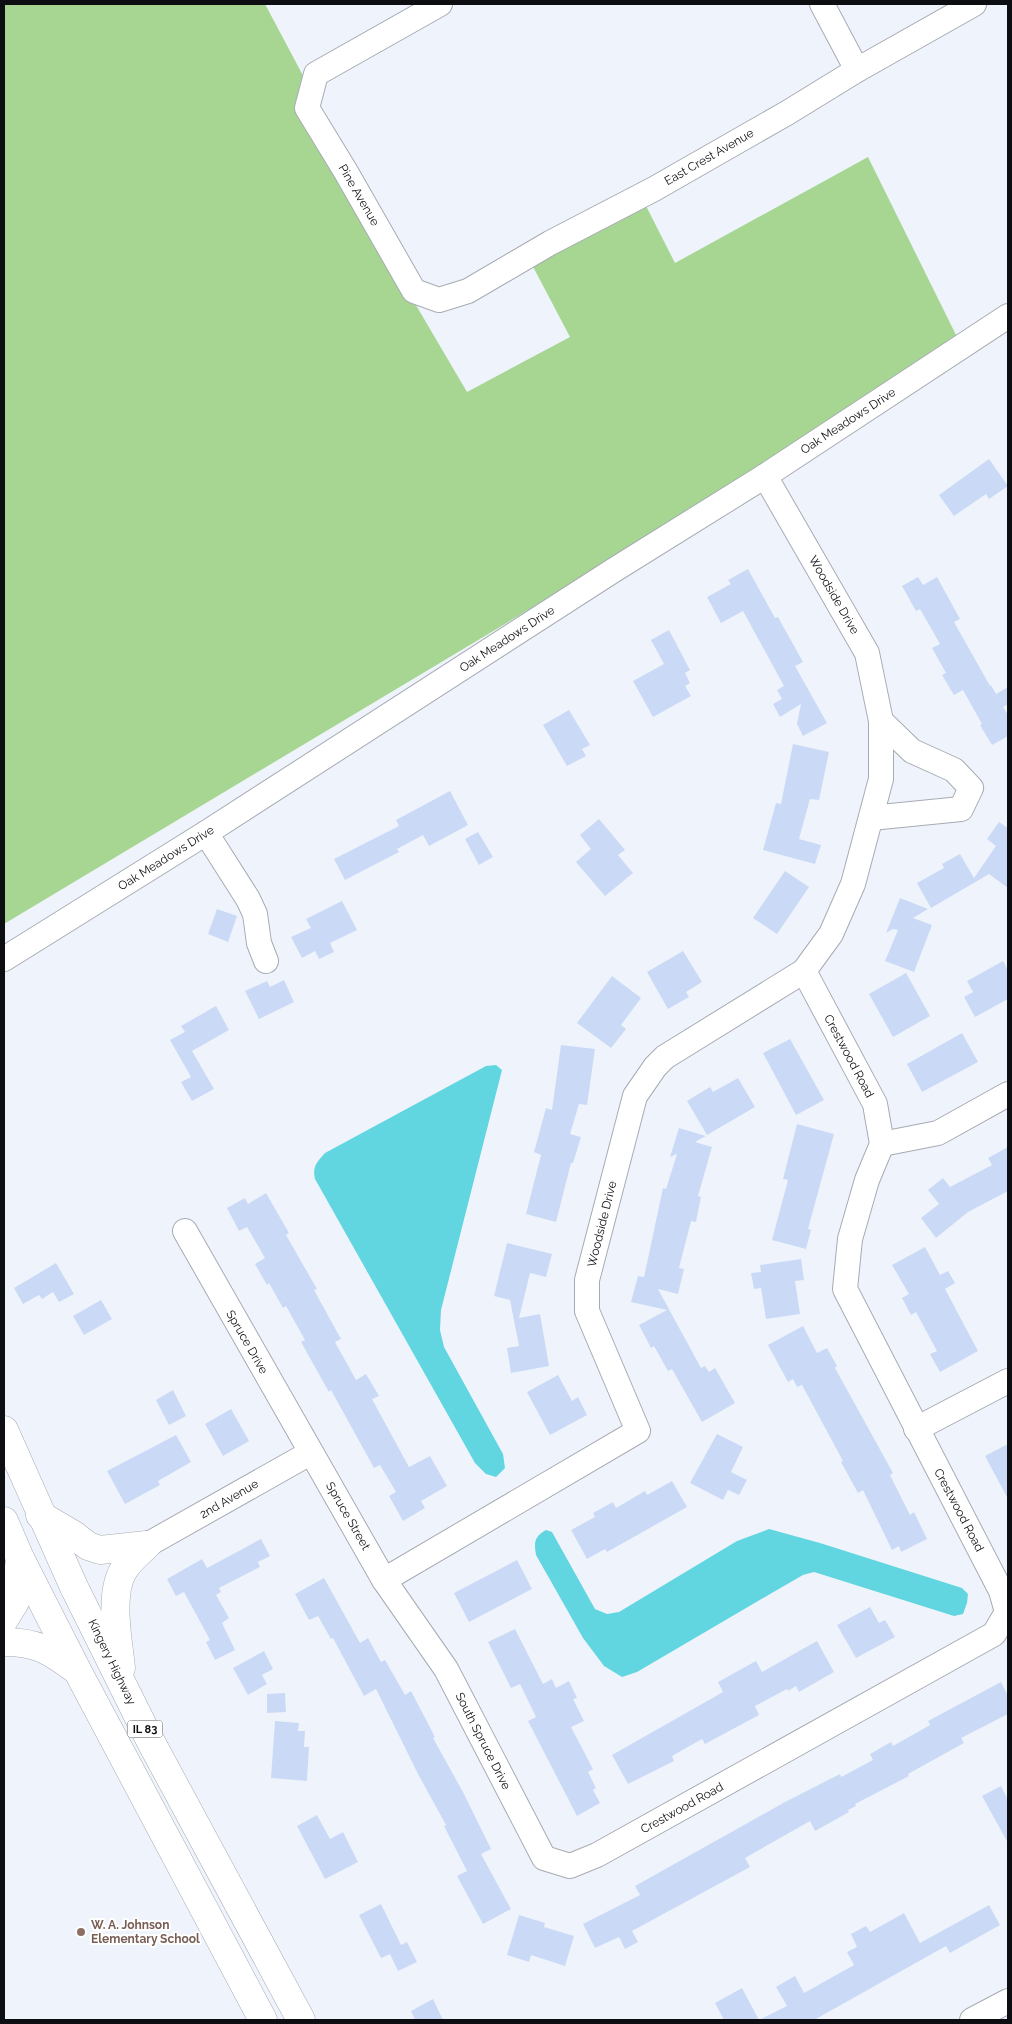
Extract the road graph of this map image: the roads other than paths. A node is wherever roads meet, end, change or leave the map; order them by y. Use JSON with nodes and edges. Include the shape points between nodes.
{"nodes":[{"id":1,"x":440,"y":4,"type":"edge"},
{"id":2,"x":822,"y":4,"type":"edge"},
{"id":3,"x":974,"y":4,"type":"edge"},
{"id":4,"x":857,"y":70,"type":"junction"},
{"id":5,"x":439,"y":300,"type":"joint"},
{"id":6,"x":1008,"y":316,"type":"edge"},
{"id":7,"x":765,"y":476,"type":"junction"},
{"id":8,"x":881,"y":722,"type":"junction"},
{"id":9,"x":871,"y":818,"type":"junction"},
{"id":10,"x":206,"y":833,"type":"junction"},
{"id":11,"x":4,"y":959,"type":"edge"},
{"id":12,"x":266,"y":961,"type":"dead end"},
{"id":13,"x":804,"y":971,"type":"junction"},
{"id":14,"x":1008,"y":1094,"type":"edge"},
{"id":15,"x":882,"y":1144,"type":"junction"},
{"id":16,"x":185,"y":1231,"type":"dead end"},
{"id":17,"x":1008,"y":1381,"type":"edge"},
{"id":18,"x":916,"y":1429,"type":"junction"},
{"id":19,"x":4,"y":1430,"type":"edge"},
{"id":20,"x":310,"y":1453,"type":"junction"},
{"id":21,"x":40,"y":1515,"type":"junction"},
{"id":22,"x":4,"y":1521,"type":"edge"},
{"id":23,"x":147,"y":1545,"type":"junction"},
{"id":24,"x":20,"y":1558,"type":"junction"},
{"id":25,"x":384,"y":1580,"type":"junction"},
{"id":26,"x":4,"y":1620,"type":"edge"},
{"id":27,"x":4,"y":1642,"type":"edge"},
{"id":28,"x":77,"y":1670,"type":"junction"},
{"id":29,"x":122,"y":1682,"type":"junction"},
{"id":30,"x":597,"y":1855,"type":"joint"},
{"id":31,"x":1008,"y":2000,"type":"edge"},
{"id":32,"x":263,"y":2020,"type":"edge"},
{"id":33,"x":301,"y":2020,"type":"edge"},
{"id":34,"x":972,"y":2020,"type":"edge"}],
"edges":[{"from":1,"to":5,"type":"street","name":"Pine Avenue","via":[[316,74],[306,108],[414,291]]},
{"from":2,"to":4,"type":"street"},
{"from":3,"to":4,"type":"street","name":"East Crest Avenue"},
{"from":4,"to":5,"type":"street","name":"East Crest Avenue","via":[[654,189],[550,243],[468,291]]},
{"from":6,"to":7,"type":"street","name":"Oak Meadows Drive"},
{"from":7,"to":8,"type":"street","name":"Woodside Drive","via":[[867,653]]},
{"from":7,"to":10,"type":"street","name":"Oak Meadows Drive"},
{"from":8,"to":9,"type":"street","name":"Woodside Drive","via":[[881,779]]},
{"from":8,"to":9,"type":"street","via":[[912,751],[954,770],[971,788],[961,809]]},
{"from":9,"to":13,"type":"street","name":"Woodside Drive","via":[[852,884],[831,934]]},
{"from":10,"to":11,"type":"street","name":"Oak Meadows Drive"},
{"from":10,"to":12,"type":"street","via":[[248,900]]},
{"from":13,"to":15,"type":"street","name":"Crestwood Road","via":[[875,1104]]},
{"from":13,"to":25,"type":"street","name":"Woodside Drive","via":[[665,1057],[635,1096],[587,1280],[587,1311],[638,1431]]},
{"from":14,"to":15,"type":"street","via":[[938,1133]]},
{"from":15,"to":18,"type":"street","name":"Crestwood Road","via":[[867,1180],[850,1239],[845,1289]]},
{"from":16,"to":20,"type":"street","name":"Spruce Drive"},
{"from":17,"to":18,"type":"street"},
{"from":18,"to":30,"type":"street","name":"Crestwood Road","via":[[1001,1591],[1007,1612],[994,1634]]},
{"from":19,"to":21,"type":"highway","name":"Kingery Highway","number":"IL 83"},
{"from":20,"to":23,"type":"street","name":"2nd Avenue"},
{"from":20,"to":25,"type":"street","name":"Spruce Street"},
{"from":21,"to":23,"type":"highway","via":[[88,1546],[100,1550]]},
{"from":21,"to":29,"type":"highway","name":"Kingery Highway","number":"IL 83"},
{"from":22,"to":24,"type":"highway","number":"IL 83"},
{"from":23,"to":29,"type":"highway","via":[[123,1571],[116,1591]]},
{"from":24,"to":26,"type":"highway","via":[[15,1602]]},
{"from":24,"to":28,"type":"highway","number":"IL 83"},
{"from":25,"to":30,"type":"street","name":"South Spruce Drive","via":[[446,1669],[544,1858],[570,1866]]},
{"from":27,"to":28,"type":"highway","via":[[49,1650]]},
{"from":28,"to":32,"type":"highway","number":"IL 83"},
{"from":29,"to":33,"type":"highway","name":"Kingery Highway","number":"IL 83"},
{"from":31,"to":34,"type":"street"}]}
